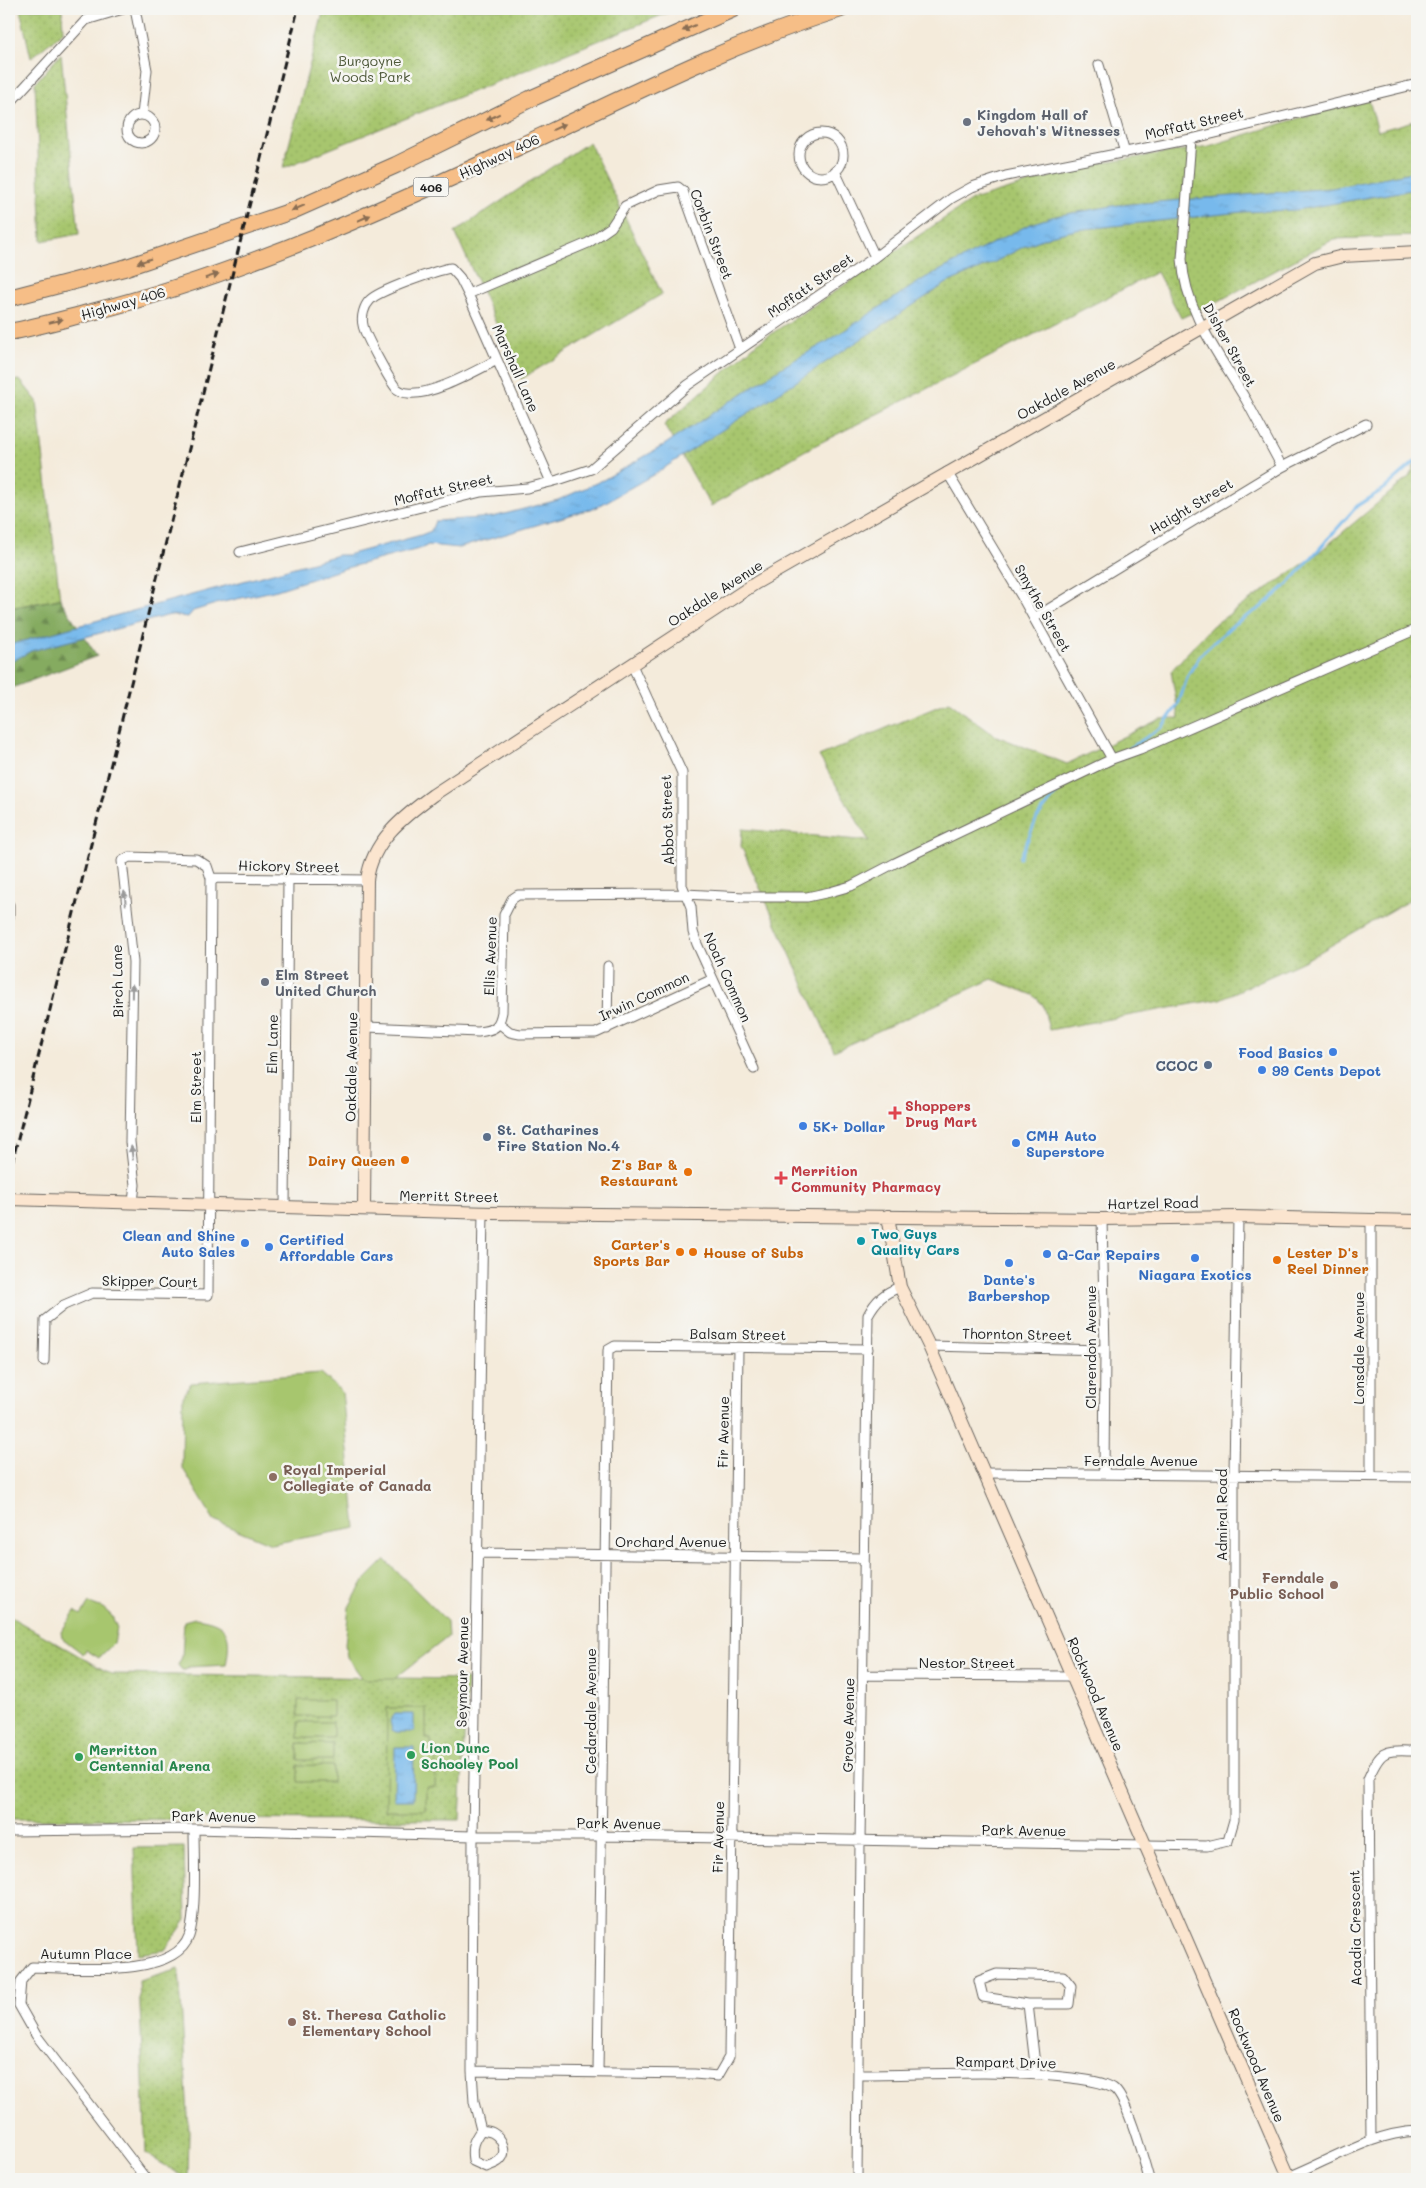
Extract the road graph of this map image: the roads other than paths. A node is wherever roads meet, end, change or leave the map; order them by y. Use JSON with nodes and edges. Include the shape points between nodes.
{"nodes":[{"id":1,"x":123,"y":9,"type":"edge"},
{"id":2,"x":135,"y":9,"type":"edge"},
{"id":3,"x":733,"y":9,"type":"edge"},
{"id":4,"x":841,"y":9,"type":"edge"},
{"id":5,"x":1099,"y":65,"type":"dead end"},
{"id":6,"x":1417,"y":84,"type":"edge"},
{"id":7,"x":9,"y":104,"type":"edge"},
{"id":8,"x":142,"y":115,"type":"dead end"},
{"id":9,"x":1192,"y":139,"type":"junction"},
{"id":10,"x":1125,"y":153,"type":"junction"},
{"id":11,"x":835,"y":172,"type":"junction"},
{"id":12,"x":1417,"y":252,"type":"edge"},
{"id":13,"x":874,"y":257,"type":"junction"},
{"id":14,"x":468,"y":294,"type":"junction"},
{"id":15,"x":9,"y":298,"type":"edge"},
{"id":16,"x":1203,"y":329,"type":"junction"},
{"id":17,"x":9,"y":332,"type":"edge"},
{"id":18,"x":740,"y":349,"type":"junction"},
{"id":19,"x":497,"y":360,"type":"junction"},
{"id":20,"x":1366,"y":424,"type":"dead end"},
{"id":21,"x":1282,"y":467,"type":"junction"},
{"id":22,"x":948,"y":472,"type":"junction"},
{"id":23,"x":551,"y":482,"type":"junction"},
{"id":24,"x":240,"y":552,"type":"dead end"},
{"id":25,"x":1034,"y":618,"type":"junction"},
{"id":26,"x":1417,"y":629,"type":"edge"},
{"id":27,"x":632,"y":665,"type":"junction"},
{"id":28,"x":1112,"y":759,"type":"junction"},
{"id":29,"x":211,"y":878,"type":"junction"},
{"id":30,"x":288,"y":879,"type":"junction"},
{"id":31,"x":367,"y":880,"type":"junction"},
{"id":32,"x":685,"y":894,"type":"junction"},
{"id":33,"x":9,"y":905,"type":"edge"},
{"id":34,"x":9,"y":917,"type":"edge"},
{"id":35,"x":608,"y":966,"type":"dead end"},
{"id":36,"x":713,"y":979,"type":"junction"},
{"id":37,"x":500,"y":1024,"type":"junction"},
{"id":38,"x":367,"y":1027,"type":"junction"},
{"id":39,"x":607,"y":1029,"type":"junction"},
{"id":40,"x":754,"y":1068,"type":"dead end"},
{"id":41,"x":9,"y":1199,"type":"edge"},
{"id":42,"x":133,"y":1202,"type":"junction"},
{"id":43,"x":208,"y":1205,"type":"junction"},
{"id":44,"x":284,"y":1208,"type":"junction"},
{"id":45,"x":364,"y":1209,"type":"junction"},
{"id":46,"x":483,"y":1212,"type":"junction"},
{"id":47,"x":888,"y":1216,"type":"junction"},
{"id":48,"x":1238,"y":1217,"type":"junction"},
{"id":49,"x":1102,"y":1219,"type":"junction"},
{"id":50,"x":1371,"y":1220,"type":"junction"},
{"id":51,"x":1417,"y":1220,"type":"edge"},
{"id":52,"x":900,"y":1287,"type":"junction"},
{"id":53,"x":208,"y":1295,"type":"joint"},
{"id":54,"x":929,"y":1346,"type":"junction"},
{"id":55,"x":738,"y":1348,"type":"junction"},
{"id":56,"x":868,"y":1349,"type":"junction"},
{"id":57,"x":608,"y":1350,"type":"joint"},
{"id":58,"x":1105,"y":1350,"type":"junction"},
{"id":59,"x":44,"y":1361,"type":"dead end"},
{"id":60,"x":984,"y":1473,"type":"junction"},
{"id":61,"x":1104,"y":1474,"type":"junction"},
{"id":62,"x":1234,"y":1474,"type":"junction"},
{"id":63,"x":1371,"y":1476,"type":"junction"},
{"id":64,"x":1417,"y":1477,"type":"edge"},
{"id":65,"x":478,"y":1553,"type":"junction"},
{"id":66,"x":604,"y":1554,"type":"junction"},
{"id":67,"x":735,"y":1555,"type":"junction"},
{"id":68,"x":864,"y":1558,"type":"junction"},
{"id":69,"x":863,"y":1675,"type":"junction"},
{"id":70,"x":1071,"y":1676,"type":"junction"},
{"id":71,"x":1417,"y":1751,"type":"edge"},
{"id":72,"x":194,"y":1829,"type":"junction"},
{"id":73,"x":9,"y":1831,"type":"edge"},
{"id":74,"x":473,"y":1836,"type":"junction"},
{"id":75,"x":603,"y":1836,"type":"junction"},
{"id":76,"x":732,"y":1839,"type":"junction"},
{"id":77,"x":860,"y":1841,"type":"junction"},
{"id":78,"x":1228,"y":1841,"type":"joint"},
{"id":79,"x":1146,"y":1845,"type":"junction"},
{"id":80,"x":1028,"y":2004,"type":"junction"},
{"id":81,"x":472,"y":2071,"type":"junction"},
{"id":82,"x":598,"y":2072,"type":"junction"},
{"id":83,"x":1036,"y":2073,"type":"junction"},
{"id":84,"x":859,"y":2076,"type":"junction"},
{"id":85,"x":481,"y":2130,"type":"dead end"},
{"id":86,"x":1417,"y":2131,"type":"edge"},
{"id":87,"x":1371,"y":2142,"type":"junction"},
{"id":88,"x":146,"y":2179,"type":"edge"},
{"id":89,"x":857,"y":2179,"type":"edge"},
{"id":90,"x":1149,"y":2179,"type":"edge"},
{"id":91,"x":1287,"y":2179,"type":"edge"}],
"edges":[{"from":1,"to":7,"type":"street","via":[[86,20]]},
{"from":2,"to":8,"type":"street","via":[[147,70]]},
{"from":3,"to":15,"type":"highway","number":"406","one_way":true,"via":[[530,99],[396,165],[292,211],[124,268]]},
{"from":17,"to":4,"type":"highway","name":"Highway 406","number":"406","one_way":true,"via":[[138,300],[257,261],[362,219],[677,72]]},
{"from":5,"to":10,"type":"street"},
{"from":6,"to":9,"type":"street","name":"Moffatt Street"},
{"from":9,"to":10,"type":"street","name":"Moffatt Street"},
{"from":9,"to":16,"type":"street","name":"Disher Street","via":[[1183,275]]},
{"from":10,"to":13,"type":"street","name":"Moffatt Street","via":[[1006,176],[972,187],[952,198]]},
{"from":11,"to":11,"type":"street","via":[[822,177],[804,168],[799,154],[810,136],[824,134],[836,140],[842,159]]},
{"from":11,"to":13,"type":"street"},
{"from":12,"to":16,"type":"street","name":"Oakdale Avenue","via":[[1343,256],[1315,263]]},
{"from":13,"to":18,"type":"street","name":"Moffatt Street"},
{"from":14,"to":18,"type":"street","name":"Corbin Street","via":[[588,243],[611,226],[625,206],[658,190],[678,187],[683,191]]},
{"from":14,"to":19,"type":"street","name":"Marshall Lane"},
{"from":14,"to":19,"type":"street","name":"Marshall Lane","via":[[451,268],[438,270],[370,299],[363,312],[363,326],[395,385],[406,393],[439,387]]},
{"from":16,"to":21,"type":"street","name":"Disher Street"},
{"from":16,"to":22,"type":"street","name":"Oakdale Avenue"},
{"from":18,"to":23,"type":"street","name":"Moffatt Street","via":[[688,385],[591,469]]},
{"from":19,"to":23,"type":"street","name":"Marshall Lane"},
{"from":20,"to":21,"type":"street","name":"Haight Street"},
{"from":21,"to":25,"type":"street","name":"Haight Street"},
{"from":22,"to":25,"type":"street","name":"Smythe Street"},
{"from":22,"to":27,"type":"street","name":"Oakdale Avenue","via":[[756,583]]},
{"from":23,"to":24,"type":"street","name":"Moffatt Street","via":[[527,488],[481,492]]},
{"from":25,"to":28,"type":"street","name":"Smythe Street"},
{"from":26,"to":28,"type":"street"},
{"from":27,"to":31,"type":"street","name":"Oakdale Avenue","via":[[400,820],[375,854]]},
{"from":27,"to":32,"type":"street","name":"Abbot Street","via":[[682,774],[682,885]]},
{"from":28,"to":32,"type":"street","via":[[851,886],[807,897]]},
{"from":29,"to":30,"type":"street","name":"Hickory Street"},
{"from":42,"to":29,"type":"street","name":"Birch Lane","one_way":true,"via":[[135,1185],[130,1142],[132,962],[122,861],[129,857],[196,859],[207,866]]},
{"from":29,"to":43,"type":"street","name":"Elm Street"},
{"from":30,"to":31,"type":"street","name":"Hickory Street"},
{"from":30,"to":44,"type":"street","name":"Elm Lane"},
{"from":31,"to":38,"type":"street","name":"Oakdale Avenue"},
{"from":32,"to":36,"type":"street","name":"Noah Common","via":[[691,907],[693,932]]},
{"from":32,"to":37,"type":"street","name":"Ellis Avenue","via":[[534,894],[518,895],[512,899],[504,915]]},
{"from":33,"to":34,"type":"street"},
{"from":35,"to":39,"type":"street"},
{"from":36,"to":39,"type":"street","name":"Irwin Common"},
{"from":36,"to":40,"type":"street","name":"Noah Common"},
{"from":37,"to":38,"type":"street","via":[[494,1030],[478,1032]]},
{"from":37,"to":39,"type":"street","name":"Irwin Common","via":[[510,1032],[520,1034],[596,1033]]},
{"from":38,"to":45,"type":"street","name":"Oakdale Avenue"},
{"from":41,"to":42,"type":"street","name":"Merritt Street"},
{"from":42,"to":43,"type":"street","name":"Merritt Street"},
{"from":43,"to":44,"type":"street","name":"Merritt Street"},
{"from":43,"to":53,"type":"street","name":"Elm Street"},
{"from":44,"to":45,"type":"street","name":"Merritt Street"},
{"from":45,"to":46,"type":"street","name":"Merritt Street"},
{"from":46,"to":47,"type":"street","name":"Merritt Street"},
{"from":46,"to":65,"type":"street","name":"Seymour Avenue"},
{"from":47,"to":49,"type":"street","name":"Hartzel Road"},
{"from":47,"to":52,"type":"street","name":"Rockwood Avenue"},
{"from":48,"to":49,"type":"street","name":"Hartzel Road"},
{"from":48,"to":50,"type":"street","name":"Hartzel Road"},
{"from":48,"to":62,"type":"street","name":"Admiral Road"},
{"from":49,"to":58,"type":"street","name":"Clarendon Avenue"},
{"from":50,"to":51,"type":"street","name":"Hartzel Road"},
{"from":50,"to":63,"type":"street","name":"Lonsdale Avenue"},
{"from":52,"to":54,"type":"street","name":"Rockwood Avenue"},
{"from":52,"to":56,"type":"street","name":"Grove Avenue","via":[[886,1292],[871,1308]]},
{"from":53,"to":59,"type":"street","name":"Skipper Court","via":[[92,1293],[64,1305],[45,1320]]},
{"from":54,"to":58,"type":"street","name":"Thornton Street"},
{"from":54,"to":60,"type":"street","name":"Rockwood Avenue"},
{"from":55,"to":56,"type":"street","name":"Balsam Street"},
{"from":55,"to":57,"type":"street","name":"Balsam Street","via":[[615,1346]]},
{"from":55,"to":67,"type":"street","name":"Fir Avenue"},
{"from":56,"to":68,"type":"street","name":"Grove Avenue"},
{"from":57,"to":66,"type":"street","name":"Cedardale Avenue"},
{"from":58,"to":61,"type":"street","name":"Clarendon Avenue"},
{"from":60,"to":61,"type":"street","name":"Ferndale Avenue"},
{"from":60,"to":70,"type":"street","name":"Rockwood Avenue"},
{"from":61,"to":62,"type":"street","name":"Ferndale Avenue"},
{"from":62,"to":63,"type":"street","name":"Ferndale Avenue"},
{"from":62,"to":78,"type":"street","name":"Admiral Road","via":[[1234,1820]]},
{"from":63,"to":64,"type":"street","name":"Ferndale Avenue"},
{"from":65,"to":66,"type":"street","name":"Orchard Avenue"},
{"from":65,"to":74,"type":"street","name":"Seymour Avenue"},
{"from":66,"to":67,"type":"street","name":"Orchard Avenue"},
{"from":66,"to":75,"type":"street","name":"Cedardale Avenue"},
{"from":67,"to":68,"type":"street","name":"Orchard Avenue"},
{"from":67,"to":76,"type":"street","name":"Fir Avenue"},
{"from":68,"to":69,"type":"street","name":"Grove Avenue"},
{"from":69,"to":70,"type":"street","name":"Nestor Street"},
{"from":69,"to":77,"type":"street","name":"Grove Avenue"},
{"from":70,"to":79,"type":"street","name":"Rockwood Avenue"},
{"from":71,"to":87,"type":"street","name":"Acadia Crescent","via":[[1389,1750],[1376,1760],[1368,1779]]},
{"from":72,"to":73,"type":"street","name":"Park Avenue"},
{"from":72,"to":74,"type":"street","name":"Park Avenue"},
{"from":72,"to":88,"type":"street","name":"Autumn Place","via":[[192,1917],[188,1937],[176,1953],[138,1968],[32,1967],[21,1981],[19,2005],[36,2035]]},
{"from":74,"to":75,"type":"street","name":"Park Avenue"},
{"from":74,"to":81,"type":"street","name":"Seymour Avenue"},
{"from":75,"to":76,"type":"street","name":"Park Avenue"},
{"from":75,"to":82,"type":"street","name":"Cedardale Avenue"},
{"from":76,"to":77,"type":"street","name":"Park Avenue"},
{"from":76,"to":82,"type":"street","name":"Fir Avenue","via":[[729,2057],[725,2064],[718,2076]]},
{"from":77,"to":79,"type":"street","name":"Park Avenue"},
{"from":77,"to":84,"type":"street","name":"Grove Avenue"},
{"from":78,"to":79,"type":"street","name":"Park Avenue","via":[[1206,1846]]},
{"from":79,"to":91,"type":"street","name":"Rockwood Avenue"},
{"from":80,"to":80,"type":"street","via":[[1069,2004],[1071,1986],[1063,1976],[997,1974],[979,1981],[983,1997]]},
{"from":80,"to":83,"type":"street"},
{"from":81,"to":82,"type":"street","name":"Fir Avenue"},
{"from":81,"to":85,"type":"street","name":"Seymour Avenue","via":[[474,2102]]},
{"from":83,"to":84,"type":"street","name":"Rampart Drive"},
{"from":83,"to":90,"type":"street","name":"Rampart Drive","via":[[1092,2081],[1113,2088],[1120,2096],[1140,2145]]},
{"from":84,"to":89,"type":"street","name":"Grove Avenue"},
{"from":86,"to":87,"type":"street","via":[[1399,2132]]},
{"from":87,"to":91,"type":"street"}]}
